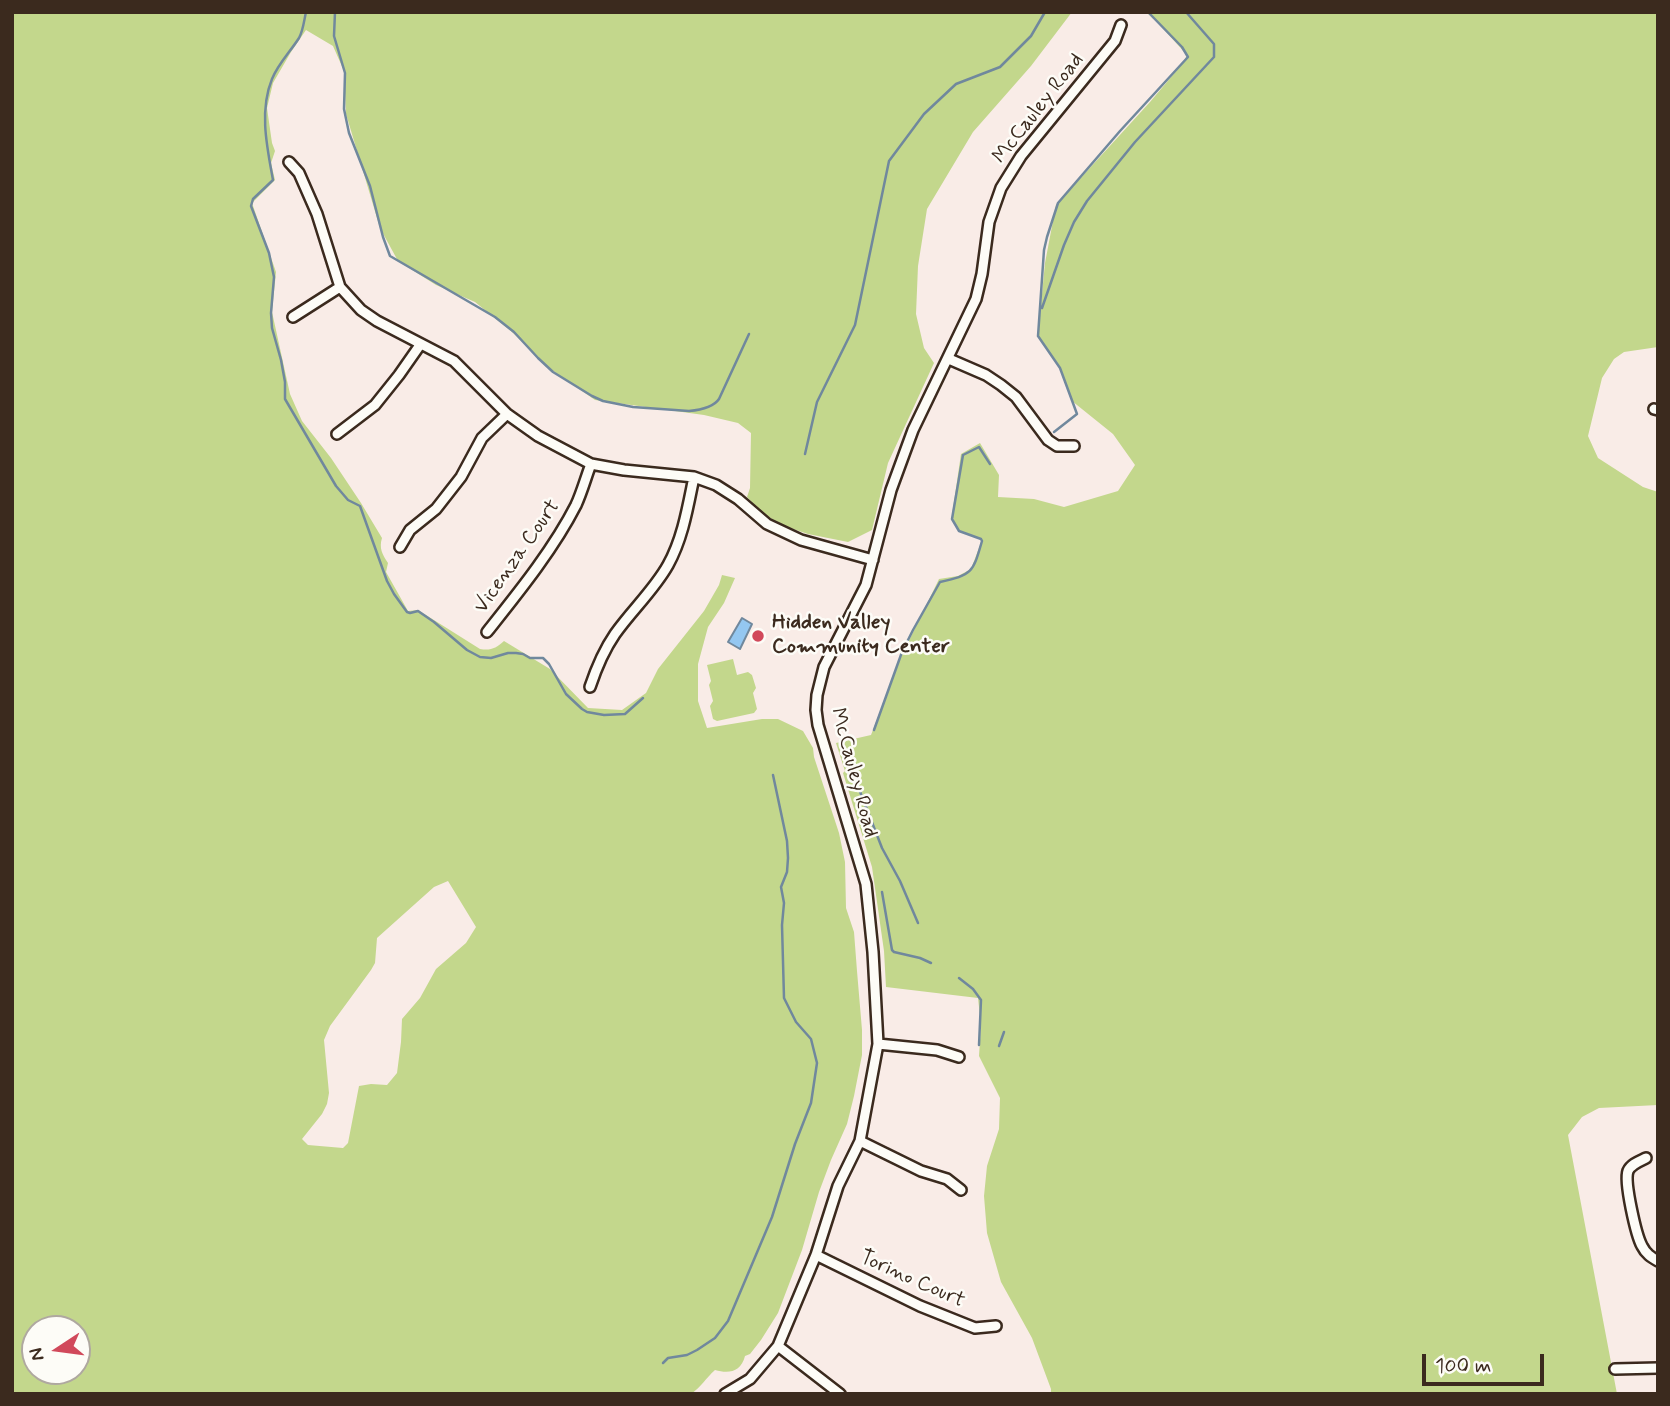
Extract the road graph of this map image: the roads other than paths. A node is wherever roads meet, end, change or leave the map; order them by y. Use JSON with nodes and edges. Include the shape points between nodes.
{"nodes":[{"id":1,"x":1121,"y":24,"type":"dead end"},
{"id":2,"x":289,"y":162,"type":"dead end"},
{"id":3,"x":340,"y":286,"type":"junction"},
{"id":4,"x":293,"y":317,"type":"dead end"},
{"id":5,"x":420,"y":345,"type":"junction"},
{"id":6,"x":948,"y":359,"type":"junction"},
{"id":7,"x":507,"y":414,"type":"junction"},
{"id":8,"x":337,"y":434,"type":"dead end"},
{"id":9,"x":1074,"y":446,"type":"dead end"},
{"id":10,"x":591,"y":464,"type":"junction"},
{"id":11,"x":694,"y":477,"type":"junction"},
{"id":12,"x":400,"y":547,"type":"dead end"},
{"id":13,"x":873,"y":560,"type":"junction"},
{"id":14,"x":486,"y":632,"type":"dead end"},
{"id":15,"x":590,"y":688,"type":"dead end"},
{"id":16,"x":878,"y":1044,"type":"junction"},
{"id":17,"x":959,"y":1057,"type":"dead end"},
{"id":18,"x":860,"y":1141,"type":"junction"},
{"id":19,"x":1646,"y":1158,"type":"dead end"},
{"id":20,"x":961,"y":1190,"type":"dead end"},
{"id":21,"x":816,"y":1255,"type":"junction"},
{"id":22,"x":1658,"y":1261,"type":"edge"},
{"id":23,"x":996,"y":1326,"type":"dead end"},
{"id":24,"x":778,"y":1346,"type":"junction"},
{"id":25,"x":1658,"y":1368,"type":"edge"},
{"id":26,"x":1615,"y":1369,"type":"dead end"},
{"id":27,"x":725,"y":1394,"type":"edge"},
{"id":28,"x":840,"y":1394,"type":"edge"}],
"edges":[{"from":1,"to":6,"type":"street","name":"McCauley Road","via":[[1115,41],[1000,188],[989,222],[976,299]]},
{"from":2,"to":3,"type":"street","via":[[299,173],[317,214]]},
{"from":3,"to":4,"type":"street"},
{"from":3,"to":5,"type":"street","via":[[361,310]]},
{"from":5,"to":7,"type":"street","via":[[454,361]]},
{"from":5,"to":8,"type":"street","via":[[375,405]]},
{"from":6,"to":9,"type":"street","via":[[985,374],[1016,397],[1048,440],[1057,446]]},
{"from":6,"to":13,"type":"street","name":"McCauley Road","via":[[901,459]]},
{"from":7,"to":10,"type":"street"},
{"from":7,"to":12,"type":"street","via":[[482,438],[461,477],[436,509],[410,530]]},
{"from":10,"to":11,"type":"street"},
{"from":10,"to":14,"type":"street","name":"Vicenza Court","via":[[577,504]]},
{"from":11,"to":13,"type":"street","via":[[716,485],[767,524],[800,540]]},
{"from":11,"to":15,"type":"street","via":[[669,564],[615,635]]},
{"from":13,"to":16,"type":"street","name":"McCauley Road","via":[[866,585],[824,667],[816,710],[866,884]]},
{"from":16,"to":17,"type":"street"},
{"from":16,"to":18,"type":"street","name":"McCauley Road"},
{"from":18,"to":20,"type":"street","via":[[947,1179]]},
{"from":18,"to":21,"type":"street","name":"McCauley Road","via":[[838,1186]]},
{"from":19,"to":22,"type":"street","via":[[1629,1170],[1627,1182],[1639,1237],[1648,1255]]},
{"from":21,"to":23,"type":"street","name":"Torino Court","via":[[975,1328]]},
{"from":21,"to":24,"type":"street","name":"McCauley Road"},
{"from":24,"to":27,"type":"street","name":"McCauley Road","via":[[750,1379]]},
{"from":24,"to":28,"type":"street"},
{"from":25,"to":26,"type":"street"}]}
